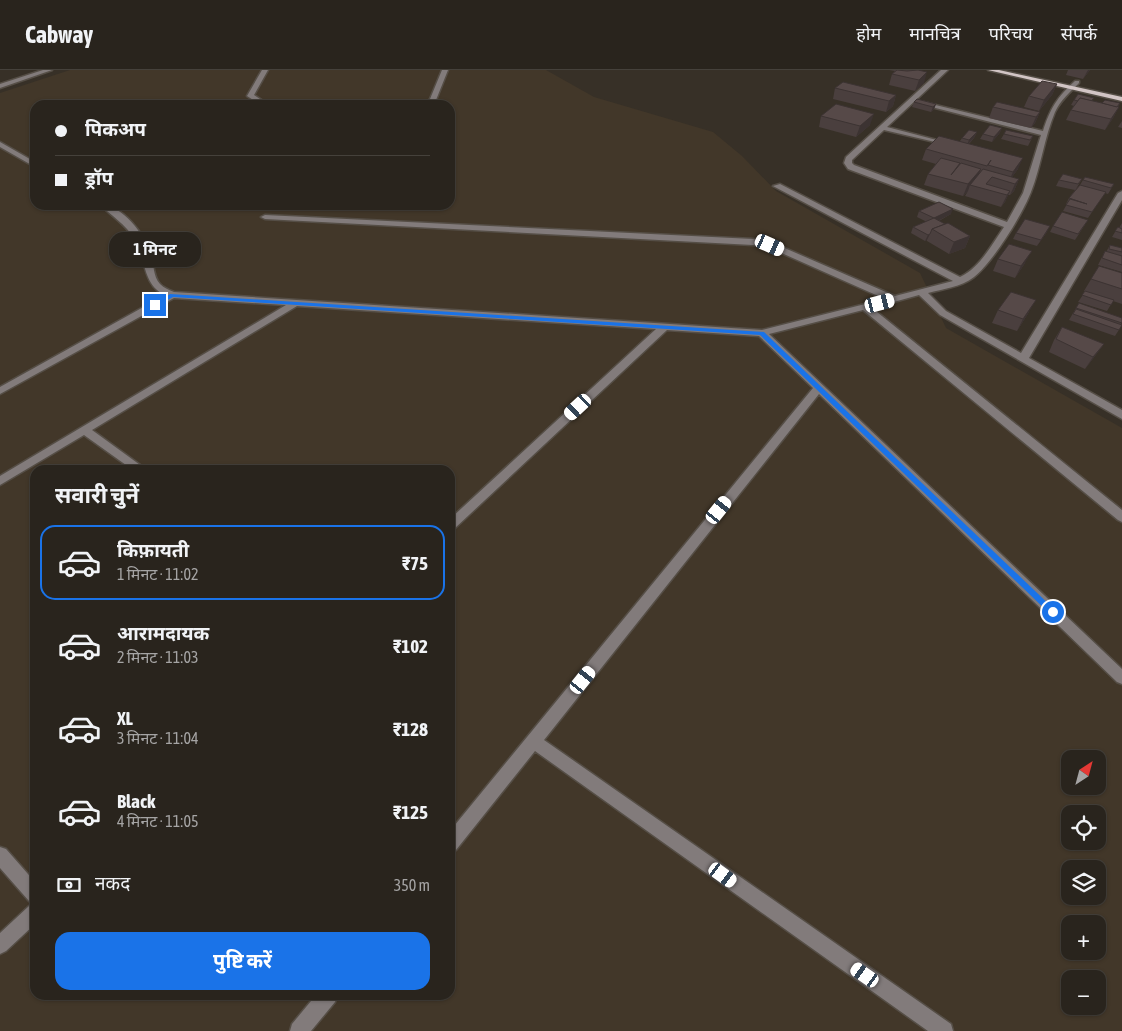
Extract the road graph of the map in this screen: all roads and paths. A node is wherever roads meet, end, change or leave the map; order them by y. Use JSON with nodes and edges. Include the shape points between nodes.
{"nodes":[{"id":1,"x":25,"y":70,"type":"edge"},
{"id":2,"x":49,"y":70,"type":"edge"},
{"id":3,"x":265,"y":70,"type":"edge"},
{"id":4,"x":445,"y":70,"type":"edge"},
{"id":5,"x":945,"y":70,"type":"edge"},
{"id":6,"x":991,"y":70,"type":"edge"},
{"id":7,"x":1023,"y":70,"type":"edge"},
{"id":8,"x":36,"y":74,"type":"junction"},
{"id":9,"x":1074,"y":85,"type":"junction"},
{"id":10,"x":0,"y":86,"type":"edge"},
{"id":11,"x":1122,"y":92,"type":"edge"},
{"id":12,"x":1122,"y":99,"type":"edge"},
{"id":13,"x":257,"y":100,"type":"edge"},
{"id":14,"x":433,"y":100,"type":"edge"},
{"id":15,"x":912,"y":101,"type":"junction"},
{"id":16,"x":883,"y":128,"type":"junction"},
{"id":17,"x":1045,"y":134,"type":"junction"},
{"id":18,"x":0,"y":144,"type":"edge"},
{"id":19,"x":959,"y":147,"type":"edge"},
{"id":20,"x":30,"y":162,"type":"edge"},
{"id":21,"x":1026,"y":164,"type":"dead end"},
{"id":22,"x":1036,"y":167,"type":"junction"},
{"id":23,"x":778,"y":186,"type":"dead end"},
{"id":24,"x":1122,"y":193,"type":"edge"},
{"id":25,"x":112,"y":210,"type":"edge"},
{"id":26,"x":265,"y":217,"type":"dead end"},
{"id":27,"x":1009,"y":226,"type":"junction"},
{"id":28,"x":960,"y":281,"type":"junction"},
{"id":29,"x":921,"y":292,"type":"junction"},
{"id":30,"x":172,"y":295,"type":"junction"},
{"id":31,"x":894,"y":299,"type":"junction"},
{"id":32,"x":294,"y":304,"type":"junction"},
{"id":33,"x":865,"y":307,"type":"junction"},
{"id":34,"x":664,"y":327,"type":"junction"},
{"id":35,"x":762,"y":333,"type":"junction"},
{"id":36,"x":1023,"y":359,"type":"junction"},
{"id":37,"x":818,"y":387,"type":"junction"},
{"id":38,"x":0,"y":391,"type":"edge"},
{"id":39,"x":1122,"y":415,"type":"edge"},
{"id":40,"x":84,"y":430,"type":"junction"},
{"id":41,"x":134,"y":465,"type":"edge"},
{"id":42,"x":0,"y":481,"type":"edge"},
{"id":43,"x":1122,"y":517,"type":"edge"},
{"id":44,"x":455,"y":521,"type":"edge"},
{"id":45,"x":1122,"y":678,"type":"edge"},
{"id":46,"x":533,"y":741,"type":"junction"},
{"id":47,"x":455,"y":838,"type":"edge"},
{"id":48,"x":0,"y":855,"type":"edge"},
{"id":49,"x":30,"y":889,"type":"edge"},
{"id":50,"x":30,"y":917,"type":"edge"},
{"id":51,"x":0,"y":945,"type":"edge"},
{"id":52,"x":324,"y":1000,"type":"edge"},
{"id":53,"x":299,"y":1031,"type":"edge"},
{"id":54,"x":944,"y":1031,"type":"edge"}],
"edges":[{"from":1,"to":8,"type":"street"},
{"from":2,"to":8,"type":"street"},
{"from":3,"to":13,"type":"street","via":[[250,96]]},
{"from":4,"to":14,"type":"street"},
{"from":5,"to":15,"type":"street"},
{"from":6,"to":9,"type":"main road"},
{"from":7,"to":9,"type":"main road"},
{"from":8,"to":10,"type":"street"},
{"from":9,"to":11,"type":"main road"},
{"from":9,"to":12,"type":"main road"},
{"from":9,"to":17,"type":"street","via":[[1052,112]]},
{"from":15,"to":16,"type":"street"},
{"from":15,"to":17,"type":"street"},
{"from":16,"to":19,"type":"street"},
{"from":16,"to":27,"type":"street","via":[[849,159],[851,167]]},
{"from":17,"to":22,"type":"street"},
{"from":18,"to":20,"type":"street"},
{"from":21,"to":22,"type":"street"},
{"from":22,"to":27,"type":"street","via":[[1027,193]]},
{"from":23,"to":28,"type":"street"},
{"from":24,"to":36,"type":"street"},
{"from":25,"to":30,"type":"street","via":[[131,228],[143,246],[155,285]]},
{"from":26,"to":31,"type":"street","via":[[753,242],[770,245]]},
{"from":27,"to":28,"type":"street","via":[[984,264]]},
{"from":28,"to":29,"type":"street"},
{"from":29,"to":31,"type":"street"},
{"from":29,"to":36,"type":"street","via":[[943,313]]},
{"from":30,"to":32,"type":"street"},
{"from":30,"to":38,"type":"street"},
{"from":31,"to":33,"type":"street"},
{"from":32,"to":34,"type":"street"},
{"from":32,"to":40,"type":"street"},
{"from":33,"to":35,"type":"street"},
{"from":33,"to":43,"type":"street"},
{"from":34,"to":35,"type":"street"},
{"from":34,"to":44,"type":"street"},
{"from":35,"to":37,"type":"street"},
{"from":36,"to":39,"type":"street"},
{"from":37,"to":45,"type":"street"},
{"from":37,"to":46,"type":"street"},
{"from":40,"to":41,"type":"street"},
{"from":40,"to":42,"type":"street"},
{"from":46,"to":47,"type":"street"},
{"from":46,"to":54,"type":"street"},
{"from":48,"to":49,"type":"street"},
{"from":50,"to":51,"type":"street"},
{"from":52,"to":53,"type":"street"}]}
